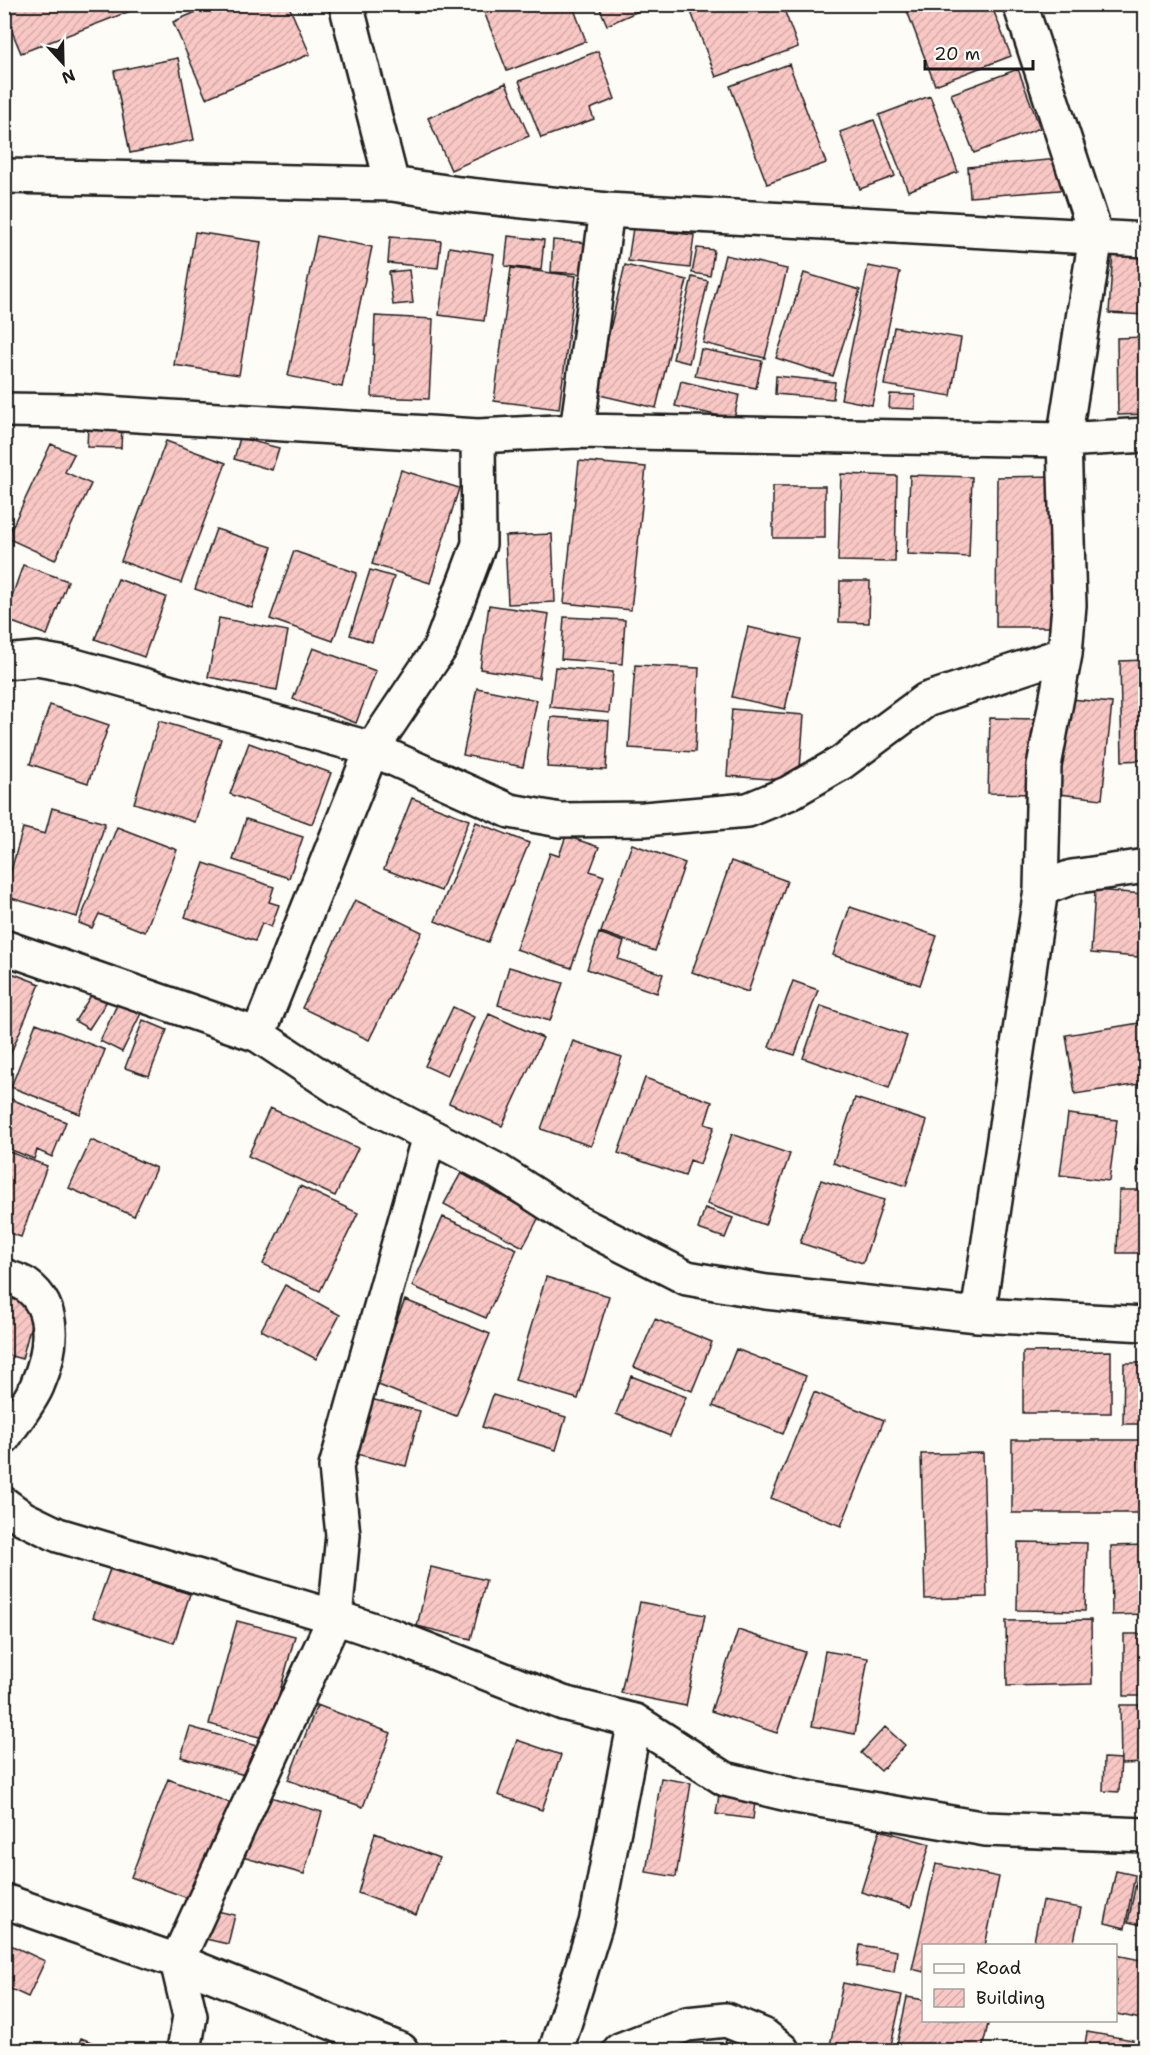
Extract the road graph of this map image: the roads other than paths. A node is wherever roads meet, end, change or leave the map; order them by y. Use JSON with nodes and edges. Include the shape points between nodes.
{"nodes":[{"id":1,"x":346,"y":4,"type":"edge"},
{"id":2,"x":1020,"y":4,"type":"edge"},
{"id":3,"x":4,"y":176,"type":"edge"},
{"id":4,"x":392,"y":184,"type":"junction"},
{"id":5,"x":608,"y":210,"type":"junction"},
{"id":6,"x":1096,"y":236,"type":"junction"},
{"id":7,"x":1146,"y":240,"type":"edge"},
{"id":8,"x":4,"y":411,"type":"edge"},
{"id":9,"x":577,"y":431,"type":"junction"},
{"id":10,"x":1146,"y":435,"type":"edge"},
{"id":11,"x":478,"y":436,"type":"junction"},
{"id":12,"x":1064,"y":440,"type":"junction"},
{"id":13,"x":1065,"y":654,"type":"junction"},
{"id":14,"x":4,"y":662,"type":"edge"},
{"id":15,"x":372,"y":749,"type":"junction"},
{"id":16,"x":1146,"y":866,"type":"edge"},
{"id":17,"x":1041,"y":889,"type":"junction"},
{"id":18,"x":4,"y":947,"type":"edge"},
{"id":19,"x":258,"y":1035,"type":"junction"},
{"id":20,"x":429,"y":1136,"type":"junction"},
{"id":21,"x":4,"y":1276,"type":"edge"},
{"id":22,"x":978,"y":1315,"type":"junction"},
{"id":23,"x":1146,"y":1324,"type":"edge"},
{"id":24,"x":4,"y":1437,"type":"edge"},
{"id":25,"x":4,"y":1504,"type":"edge"},
{"id":26,"x":335,"y":1617,"type":"junction"},
{"id":27,"x":635,"y":1721,"type":"junction"},
{"id":28,"x":1146,"y":1835,"type":"edge"},
{"id":29,"x":4,"y":1901,"type":"edge"},
{"id":30,"x":177,"y":1960,"type":"junction"},
{"id":31,"x":184,"y":2050,"type":"edge"},
{"id":32,"x":401,"y":2050,"type":"edge"},
{"id":33,"x":556,"y":2050,"type":"edge"},
{"id":34,"x":620,"y":2050,"type":"edge"},
{"id":35,"x":782,"y":2050,"type":"edge"}],
"edges":[{"from":1,"to":4,"type":"street"},
{"from":2,"to":6,"type":"street"},
{"from":3,"to":4,"type":"street"},
{"from":4,"to":5,"type":"street"},
{"from":5,"to":6,"type":"street"},
{"from":5,"to":9,"type":"street"},
{"from":6,"to":7,"type":"street"},
{"from":6,"to":12,"type":"street"},
{"from":8,"to":11,"type":"street","via":[[73,411]]},
{"from":9,"to":11,"type":"street"},
{"from":9,"to":12,"type":"street"},
{"from":10,"to":12,"type":"street"},
{"from":11,"to":15,"type":"street","via":[[479,544],[440,648]]},
{"from":12,"to":13,"type":"street","via":[[1070,605]]},
{"from":13,"to":15,"type":"street","via":[[926,700],[842,763],[789,793],[748,810],[644,819],[560,820],[510,811]]},
{"from":13,"to":17,"type":"street","via":[[1044,766]]},
{"from":14,"to":15,"type":"street","via":[[37,659],[71,665]]},
{"from":15,"to":19,"type":"street"},
{"from":16,"to":17,"type":"street","via":[[1072,877]]},
{"from":17,"to":22,"type":"street"},
{"from":18,"to":19,"type":"street"},
{"from":19,"to":20,"type":"street","via":[[338,1088]]},
{"from":20,"to":22,"type":"street","via":[[498,1171],[579,1222],[687,1278],[766,1293]]},
{"from":20,"to":26,"type":"street","via":[[336,1467],[343,1535]]},
{"from":21,"to":24,"type":"street","via":[[25,1284],[42,1301],[49,1319],[49,1335],[36,1387]]},
{"from":22,"to":23,"type":"street"},
{"from":25,"to":26,"type":"street","via":[[58,1535]]},
{"from":26,"to":27,"type":"street","via":[[563,1703]]},
{"from":26,"to":30,"type":"street"},
{"from":27,"to":28,"type":"street","via":[[725,1779],[796,1796],[986,1829]]},
{"from":27,"to":33,"type":"street","via":[[596,1923]]},
{"from":29,"to":30,"type":"street"},
{"from":30,"to":31,"type":"street","via":[[190,2016]]},
{"from":30,"to":32,"type":"street"},
{"from":34,"to":35,"type":"street","via":[[687,2024],[726,2020],[763,2035]]}]}
